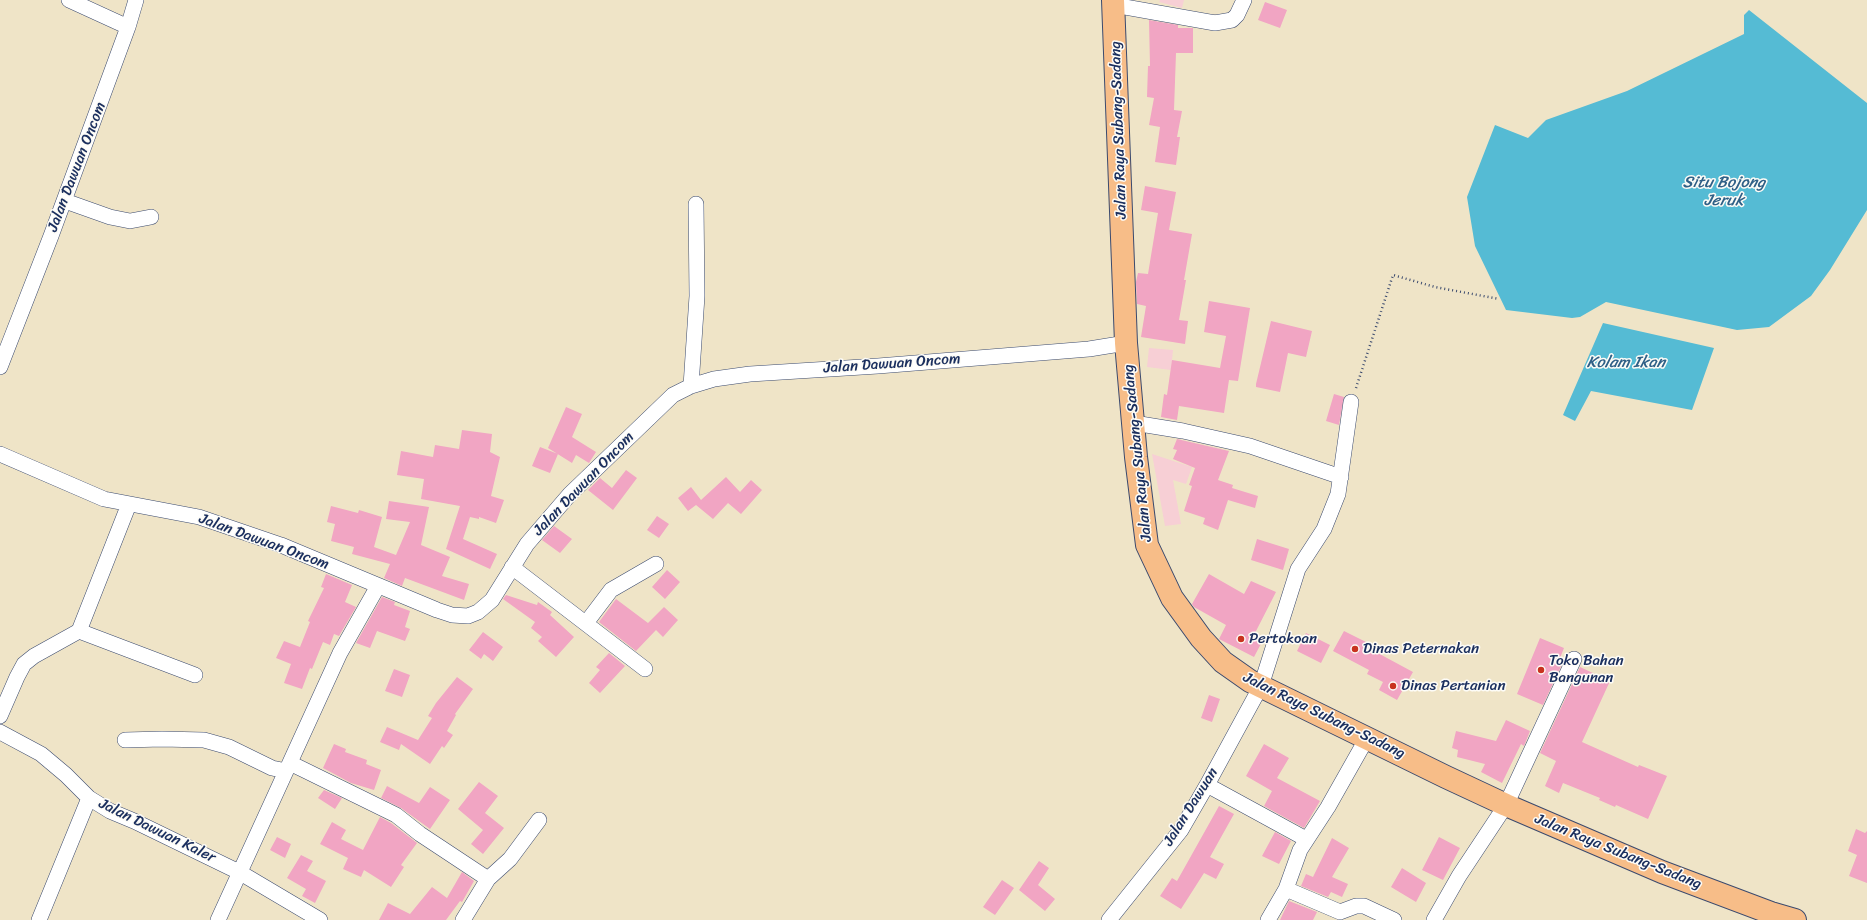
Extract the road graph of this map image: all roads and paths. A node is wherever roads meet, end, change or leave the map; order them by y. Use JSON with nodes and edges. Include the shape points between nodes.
{"nodes":[{"id":1,"x":69,"y":0,"type":"edge"},
{"id":2,"x":136,"y":0,"type":"edge"},
{"id":3,"x":1244,"y":0,"type":"edge"},
{"id":4,"x":1114,"y":2,"type":"edge"},
{"id":5,"x":128,"y":27,"type":"junction"},
{"id":6,"x":64,"y":201,"type":"junction"},
{"id":7,"x":696,"y":204,"type":"dead end"},
{"id":8,"x":151,"y":217,"type":"dead end"},
{"id":9,"x":1499,"y":298,"type":"dead end"},
{"id":10,"x":1126,"y":344,"type":"junction"},
{"id":11,"x":0,"y":367,"type":"edge"},
{"id":12,"x":691,"y":386,"type":"junction"},
{"id":13,"x":1351,"y":402,"type":"joint"},
{"id":14,"x":1134,"y":423,"type":"junction"},
{"id":15,"x":0,"y":454,"type":"edge"},
{"id":16,"x":1341,"y":477,"type":"junction"},
{"id":17,"x":129,"y":504,"type":"junction"},
{"id":18,"x":656,"y":564,"type":"dead end"},
{"id":19,"x":512,"y":567,"type":"junction"},
{"id":20,"x":378,"y":586,"type":"junction"},
{"id":21,"x":586,"y":624,"type":"junction"},
{"id":22,"x":79,"y":631,"type":"junction"},
{"id":23,"x":1574,"y":660,"type":"dead end"},
{"id":24,"x":646,"y":669,"type":"dead end"},
{"id":25,"x":195,"y":675,"type":"dead end"},
{"id":26,"x":1261,"y":686,"type":"junction"},
{"id":27,"x":0,"y":716,"type":"edge"},
{"id":28,"x":0,"y":732,"type":"edge"},
{"id":29,"x":1367,"y":738,"type":"junction"},
{"id":30,"x":125,"y":740,"type":"dead end"},
{"id":31,"x":288,"y":767,"type":"junction"},
{"id":32,"x":1207,"y":785,"type":"junction"},
{"id":33,"x":89,"y":798,"type":"junction"},
{"id":34,"x":1506,"y":805,"type":"junction"},
{"id":35,"x":539,"y":820,"type":"dead end"},
{"id":36,"x":1306,"y":839,"type":"junction"},
{"id":37,"x":239,"y":872,"type":"junction"},
{"id":38,"x":488,"y":880,"type":"junction"},
{"id":39,"x":1286,"y":888,"type":"junction"},
{"id":40,"x":39,"y":920,"type":"edge"},
{"id":41,"x":218,"y":920,"type":"edge"},
{"id":42,"x":320,"y":920,"type":"edge"},
{"id":43,"x":463,"y":920,"type":"edge"},
{"id":44,"x":1109,"y":920,"type":"edge"},
{"id":45,"x":1268,"y":920,"type":"edge"},
{"id":46,"x":1394,"y":920,"type":"edge"},
{"id":47,"x":1434,"y":920,"type":"edge"},
{"id":48,"x":1795,"y":920,"type":"edge"}],
"edges":[{"from":1,"to":5,"type":"street"},
{"from":2,"to":5,"type":"street","name":"Jalan Dawuan Oncom"},
{"from":3,"to":4,"type":"street","via":[[1232,20],[1215,23]]},
{"from":4,"to":10,"type":"main road","name":"Jalan Raya Subang-Sadang"},
{"from":5,"to":6,"type":"street","name":"Jalan Dawuan Oncom"},
{"from":6,"to":8,"type":"street","via":[[130,221]]},
{"from":6,"to":11,"type":"street","name":"Jalan Dawuan Oncom"},
{"from":7,"to":12,"type":"street","via":[[697,296]]},
{"from":9,"to":13,"type":"path","via":[[1435,287],[1393,275]]},
{"from":10,"to":12,"type":"street","name":"Jalan Dawuan Oncom","via":[[1089,349],[750,374],[714,379]]},
{"from":10,"to":14,"type":"main road","name":"Jalan Raya Subang-Sadang"},
{"from":12,"to":19,"type":"street","name":"Jalan Dawuan Oncom","via":[[673,395],[570,494],[527,544]]},
{"from":13,"to":16,"type":"street","name":"Jalan Dawuan"},
{"from":14,"to":16,"type":"street","via":[[1250,446]]},
{"from":14,"to":26,"type":"main road","name":"Jalan Raya Subang-Sadang","via":[[1147,545],[1172,598],[1201,638],[1223,662]]},
{"from":15,"to":17,"type":"street","name":"Jalan Dawuan Oncom","via":[[104,499]]},
{"from":16,"to":26,"type":"street","name":"Jalan Dawuan","via":[[1338,494],[1324,529],[1298,569]]},
{"from":17,"to":20,"type":"street","name":"Jalan Dawuan Oncom","via":[[199,518],[281,545]]},
{"from":17,"to":22,"type":"street"},
{"from":18,"to":21,"type":"street","via":[[611,590]]},
{"from":19,"to":20,"type":"street","name":"Jalan Dawuan Oncom","via":[[492,600],[478,612],[468,616],[452,615]]},
{"from":19,"to":21,"type":"street"},
{"from":20,"to":31,"type":"street","via":[[340,654]]},
{"from":21,"to":24,"type":"street"},
{"from":22,"to":25,"type":"street"},
{"from":22,"to":27,"type":"street","via":[[24,664]]},
{"from":23,"to":34,"type":"street"},
{"from":26,"to":29,"type":"main road","name":"Jalan Raya Subang-Sadang"},
{"from":26,"to":32,"type":"street","name":"Jalan Dawuan"},
{"from":28,"to":33,"type":"street","name":"Jalan Dawuan Kaler","via":[[41,754]]},
{"from":29,"to":34,"type":"main road","name":"Jalan Raya Subang-Sadang"},
{"from":29,"to":36,"type":"street","via":[[1328,807]]},
{"from":30,"to":31,"type":"street","via":[[204,740],[229,747],[272,768]]},
{"from":31,"to":37,"type":"street"},
{"from":31,"to":38,"type":"street","via":[[396,815]]},
{"from":32,"to":36,"type":"street"},
{"from":32,"to":44,"type":"street","name":"Jalan Dawuan","via":[[1181,830]]},
{"from":33,"to":37,"type":"street","name":"Jalan Dawuan Kaler","via":[[110,811]]},
{"from":33,"to":40,"type":"street"},
{"from":34,"to":47,"type":"street","via":[[1459,876]]},
{"from":34,"to":48,"type":"main road","name":"Jalan Raya Subang-Sadang","via":[[1662,872]]},
{"from":35,"to":38,"type":"street","via":[[510,859]]},
{"from":36,"to":39,"type":"street"},
{"from":37,"to":41,"type":"street"},
{"from":37,"to":42,"type":"street","name":"Jalan Dawuan Kaler"},
{"from":38,"to":43,"type":"street"},
{"from":39,"to":45,"type":"street"},
{"from":39,"to":46,"type":"street","via":[[1340,912],[1364,906]]}]}
